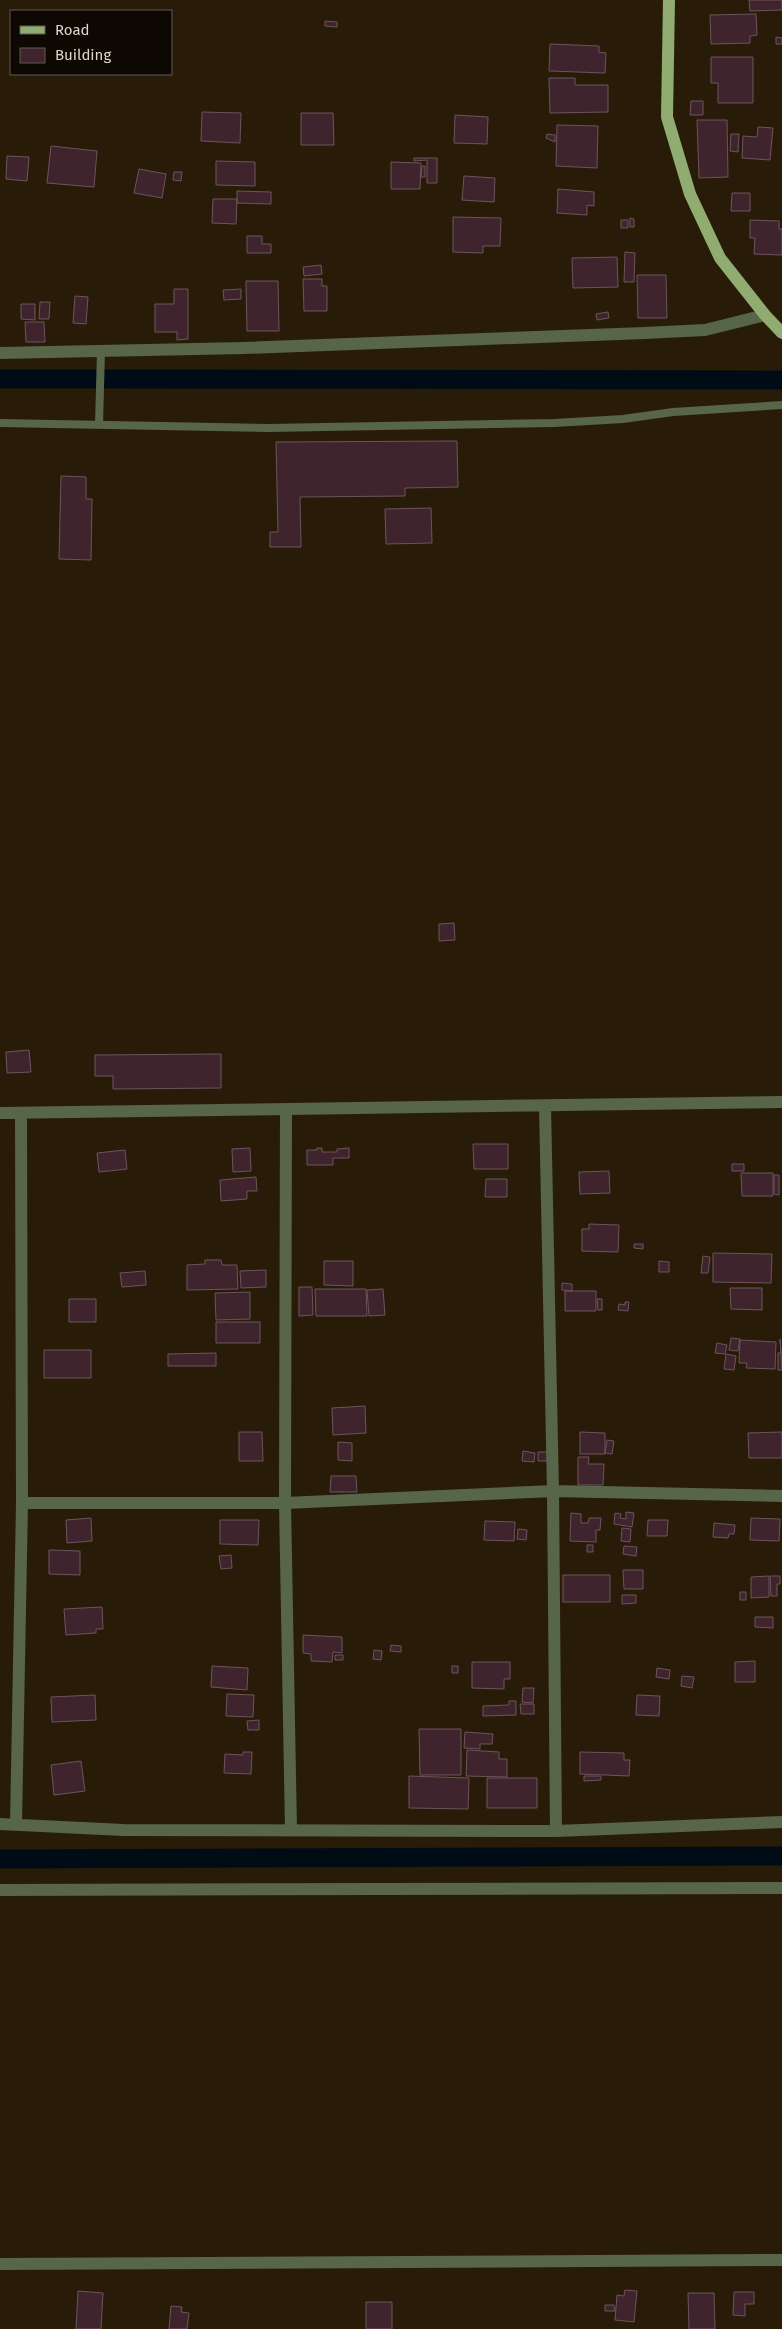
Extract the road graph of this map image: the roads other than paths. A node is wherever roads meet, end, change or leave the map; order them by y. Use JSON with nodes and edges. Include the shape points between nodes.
{"nodes":[{"id":1,"x":669,"y":0,"type":"edge"},
{"id":2,"x":765,"y":315,"type":"junction"},
{"id":3,"x":782,"y":333,"type":"edge"},
{"id":4,"x":101,"y":351,"type":"junction"},
{"id":5,"x":0,"y":353,"type":"edge"},
{"id":6,"x":782,"y":405,"type":"edge"},
{"id":7,"x":0,"y":423,"type":"edge"},
{"id":8,"x":99,"y":424,"type":"junction"},
{"id":9,"x":782,"y":1102,"type":"edge"},
{"id":10,"x":545,"y":1106,"type":"junction"},
{"id":11,"x":286,"y":1110,"type":"junction"},
{"id":12,"x":0,"y":1113,"type":"edge"},
{"id":13,"x":20,"y":1113,"type":"junction"},
{"id":14,"x":553,"y":1490,"type":"junction"},
{"id":15,"x":782,"y":1496,"type":"edge"},
{"id":16,"x":22,"y":1503,"type":"junction"},
{"id":17,"x":285,"y":1503,"type":"junction"},
{"id":18,"x":782,"y":1822,"type":"edge"},
{"id":19,"x":0,"y":1824,"type":"edge"},
{"id":20,"x":16,"y":1824,"type":"junction"},
{"id":21,"x":291,"y":1830,"type":"junction"},
{"id":22,"x":556,"y":1831,"type":"junction"},
{"id":23,"x":782,"y":1888,"type":"edge"},
{"id":24,"x":0,"y":1890,"type":"edge"},
{"id":25,"x":782,"y":2260,"type":"edge"},
{"id":26,"x":0,"y":2264,"type":"edge"}],
"edges":[{"from":1,"to":2,"type":"main road","via":[[667,117],[690,194],[720,258]]},
{"from":2,"to":3,"type":"main road"},
{"from":2,"to":4,"type":"street","via":[[705,330]]},
{"from":4,"to":5,"type":"street"},
{"from":4,"to":8,"type":"lane"},
{"from":6,"to":8,"type":"lane","via":[[554,423],[268,428]]},
{"from":7,"to":8,"type":"lane"},
{"from":9,"to":10,"type":"street"},
{"from":10,"to":11,"type":"street"},
{"from":10,"to":14,"type":"street"},
{"from":11,"to":13,"type":"street"},
{"from":11,"to":17,"type":"street"},
{"from":12,"to":13,"type":"street"},
{"from":13,"to":16,"type":"street"},
{"from":14,"to":15,"type":"street"},
{"from":14,"to":17,"type":"street"},
{"from":14,"to":22,"type":"street"},
{"from":16,"to":17,"type":"street"},
{"from":16,"to":20,"type":"street"},
{"from":17,"to":21,"type":"street"},
{"from":18,"to":22,"type":"street"},
{"from":19,"to":20,"type":"street"},
{"from":20,"to":21,"type":"street","via":[[123,1830]]},
{"from":21,"to":22,"type":"street"},
{"from":23,"to":24,"type":"street"},
{"from":25,"to":26,"type":"street"}]}
